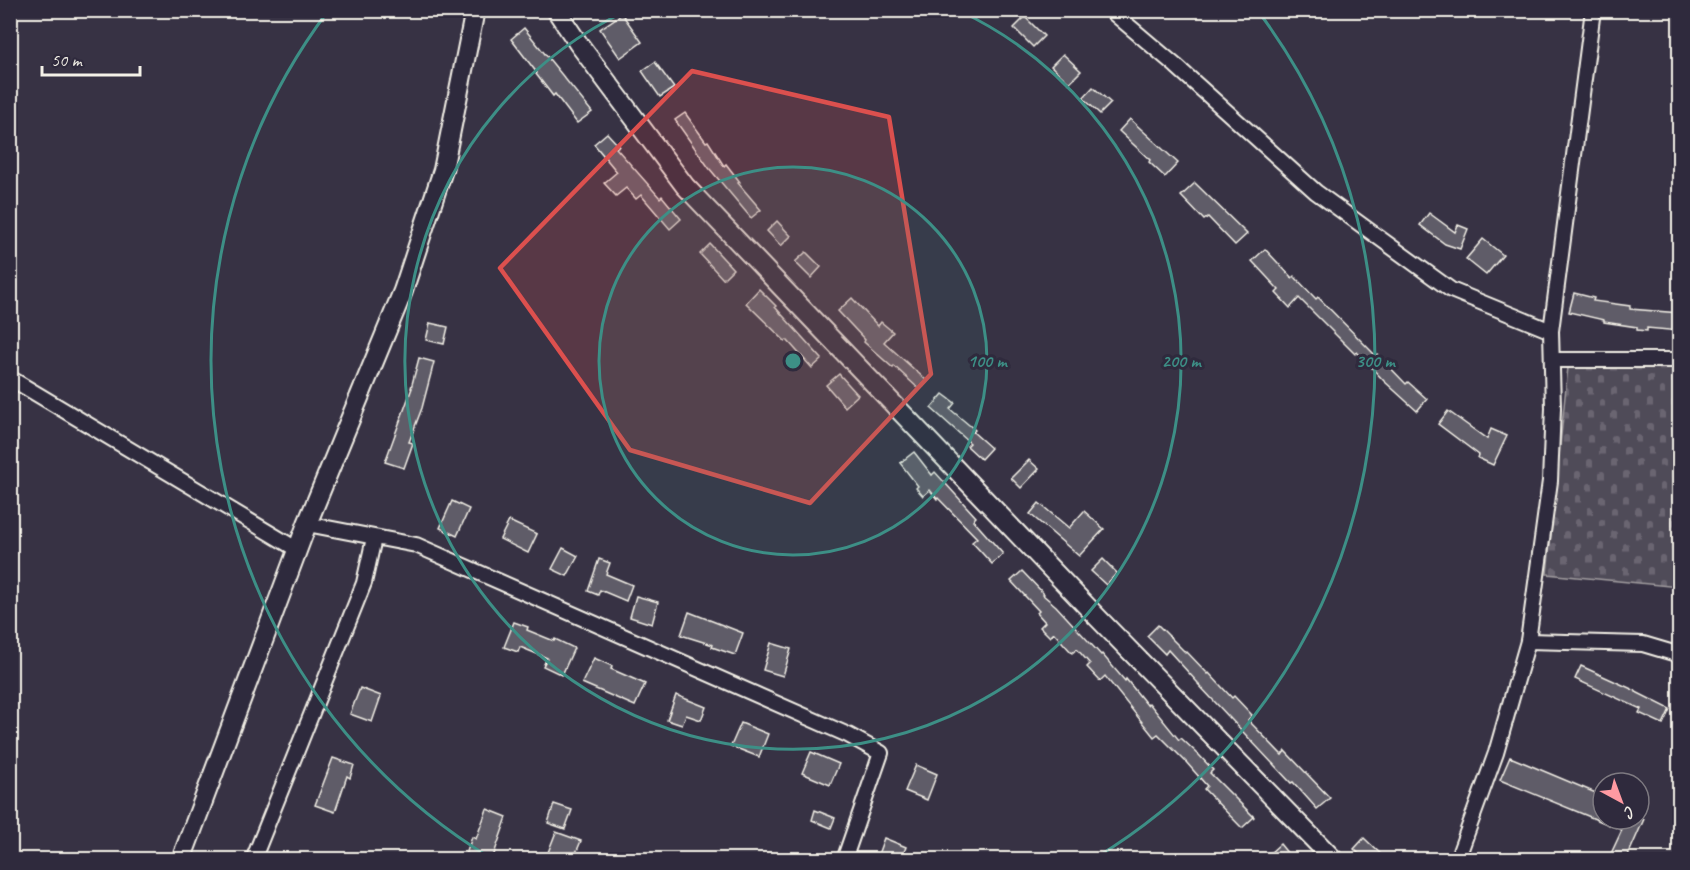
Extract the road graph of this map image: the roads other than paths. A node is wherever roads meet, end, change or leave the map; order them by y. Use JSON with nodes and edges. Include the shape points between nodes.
{"nodes":[{"id":1,"x":475,"y":10,"type":"edge"},
{"id":2,"x":556,"y":10,"type":"edge"},
{"id":3,"x":1110,"y":10,"type":"edge"},
{"id":4,"x":1593,"y":10,"type":"edge"},
{"id":5,"x":1551,"y":331,"type":"junction"},
{"id":6,"x":1552,"y":360,"type":"junction"},
{"id":7,"x":1680,"y":360,"type":"edge"},
{"id":8,"x":10,"y":378,"type":"edge"},
{"id":9,"x":308,"y":524,"type":"junction"},
{"id":10,"x":374,"y":538,"type":"junction"},
{"id":11,"x":298,"y":550,"type":"junction"},
{"id":12,"x":1528,"y":641,"type":"junction"},
{"id":13,"x":1680,"y":655,"type":"edge"},
{"id":14,"x":181,"y":860,"type":"edge"},
{"id":15,"x":253,"y":860,"type":"edge"},
{"id":16,"x":844,"y":860,"type":"edge"},
{"id":17,"x":1334,"y":860,"type":"edge"},
{"id":18,"x":1457,"y":860,"type":"edge"}],
"edges":[{"from":1,"to":9,"type":"street","via":[[443,170],[403,291]]},
{"from":2,"to":17,"type":"street","via":[[685,186]]},
{"from":3,"to":5,"type":"street","via":[[1316,192],[1451,290]]},
{"from":4,"to":5,"type":"street"},
{"from":5,"to":6,"type":"street"},
{"from":6,"to":7,"type":"street"},
{"from":6,"to":12,"type":"street","via":[[1550,481]]},
{"from":8,"to":11,"type":"street"},
{"from":9,"to":10,"type":"street"},
{"from":9,"to":11,"type":"street"},
{"from":10,"to":15,"type":"street","via":[[364,583]]},
{"from":10,"to":16,"type":"street","via":[[416,545],[848,735],[880,753]]},
{"from":11,"to":14,"type":"street"},
{"from":12,"to":13,"type":"street","via":[[1643,644]]},
{"from":12,"to":18,"type":"street","via":[[1496,753]]}]}
